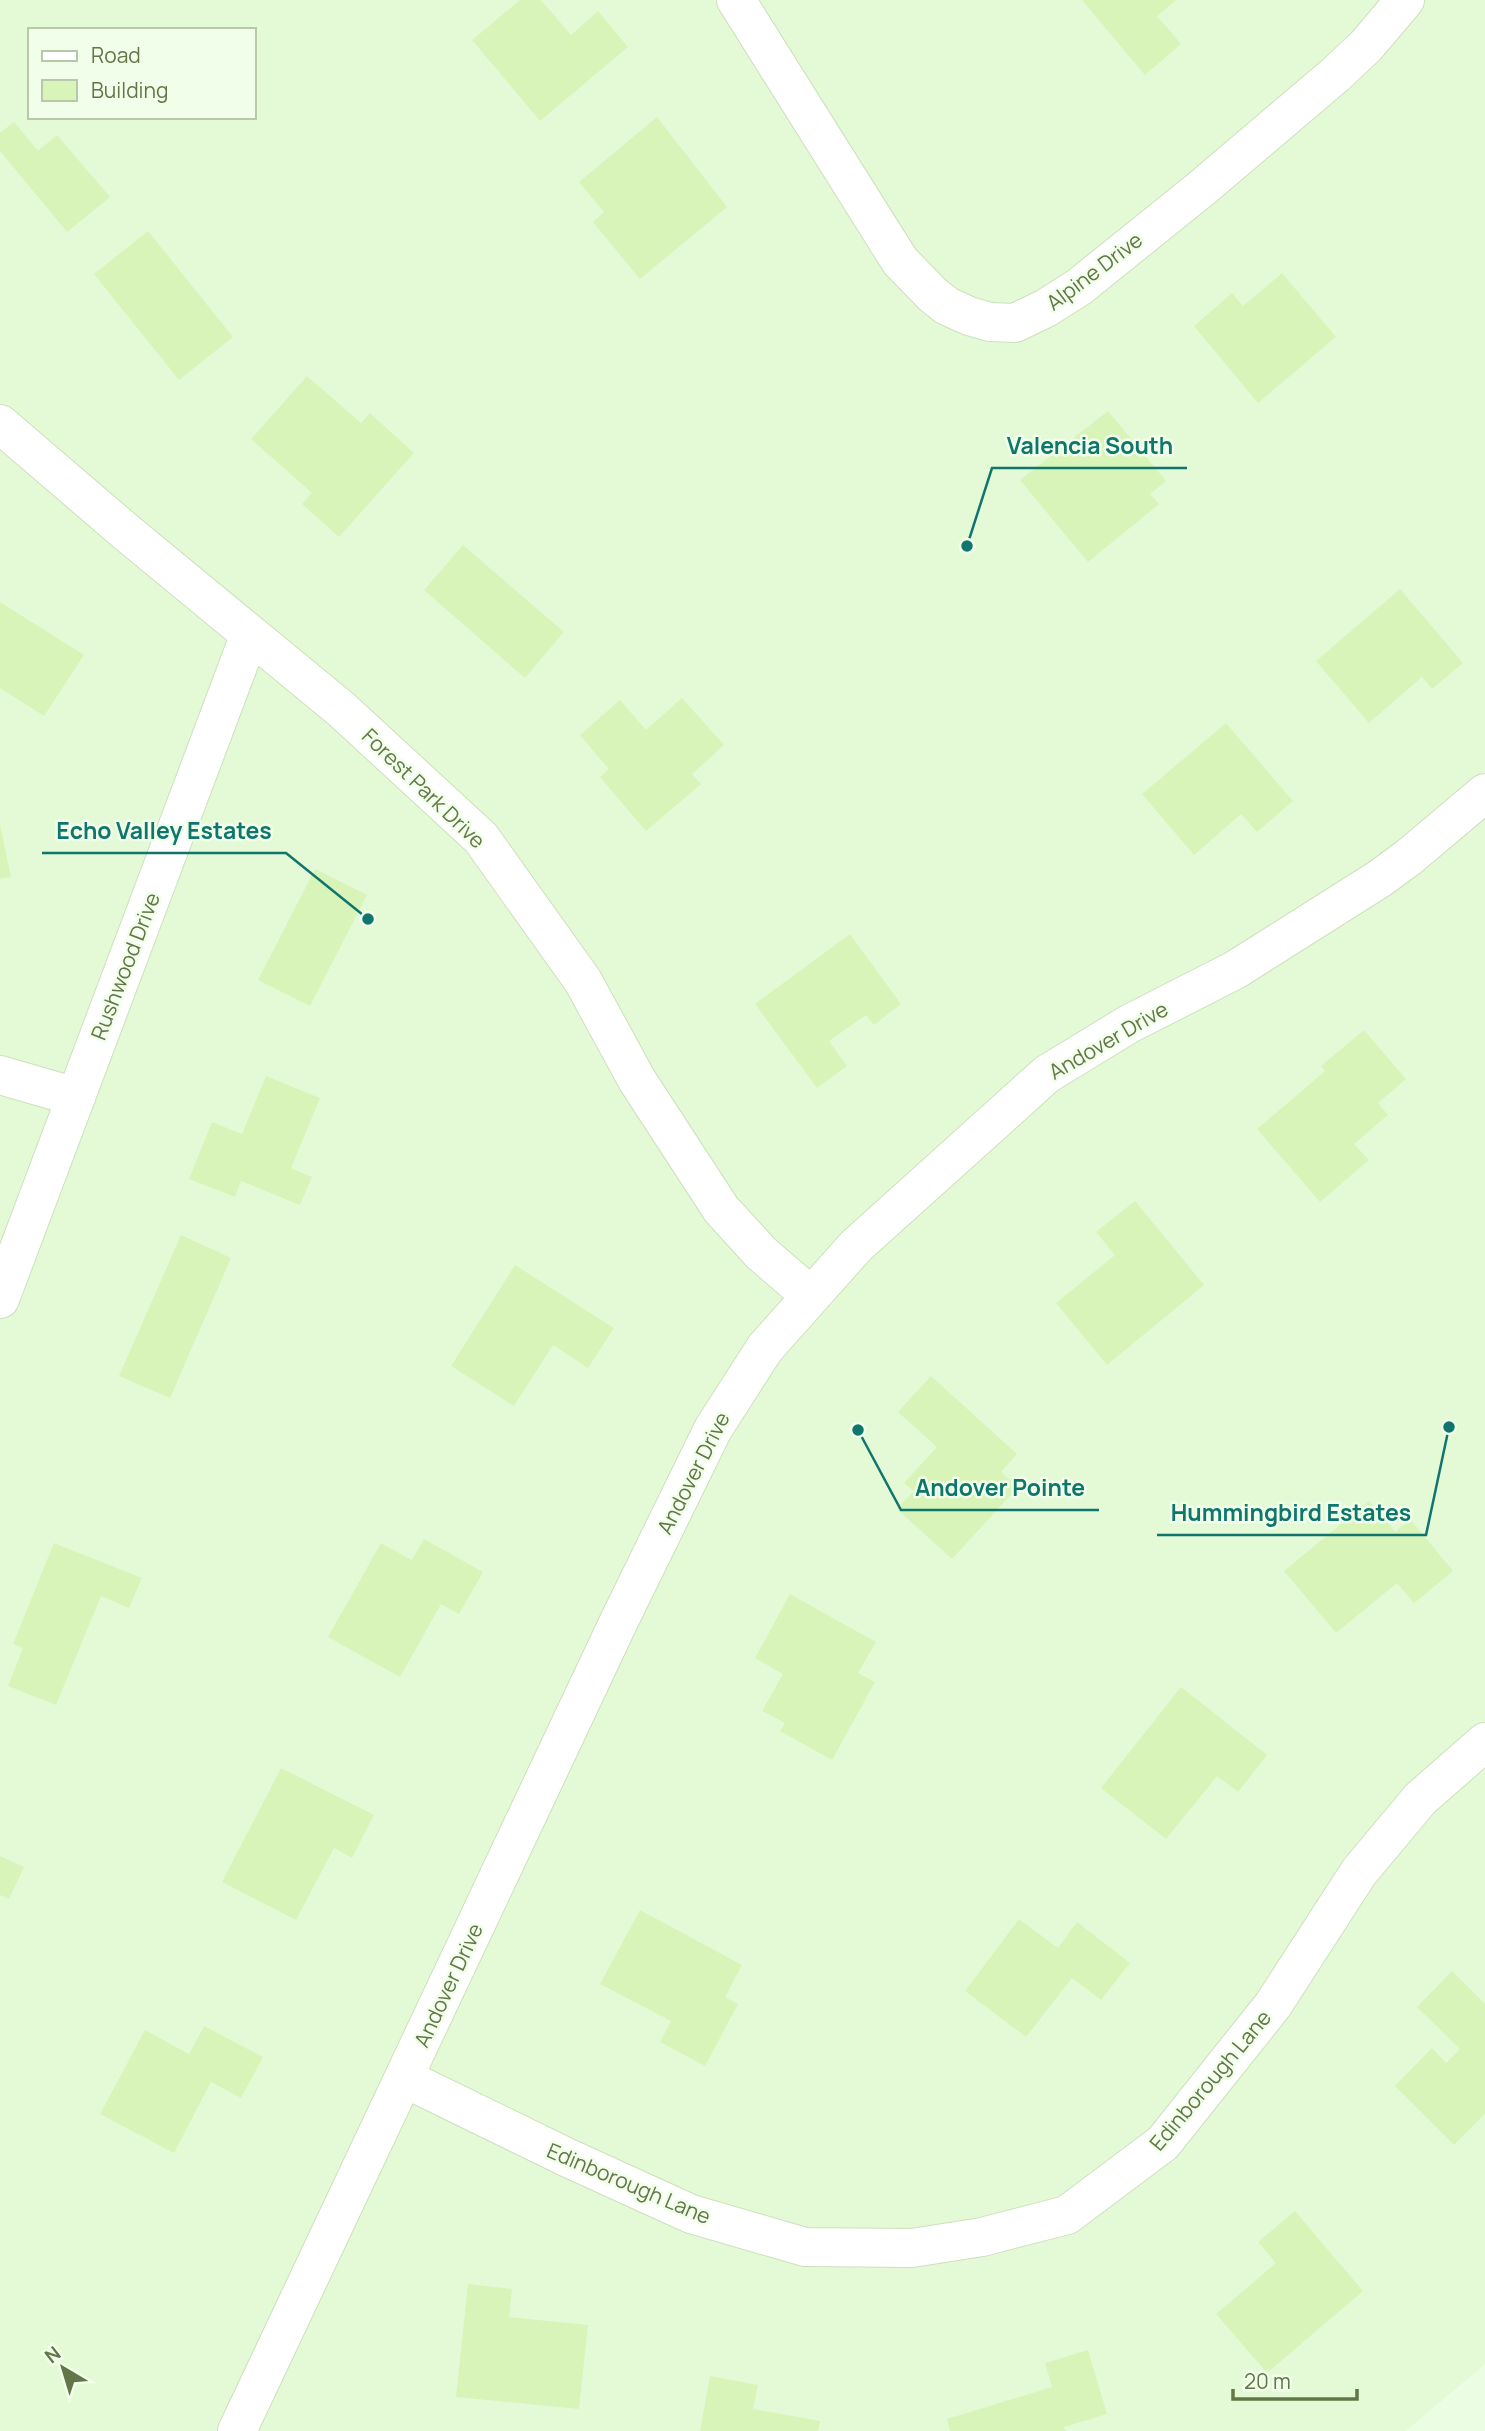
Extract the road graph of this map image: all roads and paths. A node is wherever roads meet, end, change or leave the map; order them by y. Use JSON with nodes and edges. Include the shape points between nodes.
{"nodes":[{"id":1,"x":736,"y":0,"type":"edge"},
{"id":2,"x":1405,"y":0,"type":"edge"},
{"id":3,"x":0,"y":424,"type":"edge"},
{"id":4,"x":250,"y":634,"type":"junction"},
{"id":5,"x":1485,"y":793,"type":"edge"},
{"id":6,"x":0,"y":1075,"type":"edge"},
{"id":7,"x":76,"y":1097,"type":"junction"},
{"id":8,"x":811,"y":1296,"type":"junction"},
{"id":9,"x":0,"y":1299,"type":"edge"},
{"id":10,"x":1485,"y":1742,"type":"edge"},
{"id":11,"x":404,"y":2078,"type":"junction"},
{"id":12,"x":237,"y":2431,"type":"edge"}],
"edges":[{"from":1,"to":2,"type":"street","name":"Alpine Drive","via":[[900,261],[947,306],[990,322],[1015,323],[1079,287],[1202,188],[1366,46]]},
{"from":3,"to":4,"type":"street","name":"Forest Park Drive"},
{"from":4,"to":7,"type":"street","name":"Rushwood Drive"},
{"from":4,"to":8,"type":"street","name":"Forest Park Drive","via":[[341,709],[481,838],[583,981],[637,1080],[721,1209],[761,1253]]},
{"from":5,"to":8,"type":"street","name":"Andover Drive","via":[[1379,880],[1235,970],[1129,1024],[1047,1074],[856,1246]]},
{"from":6,"to":7,"type":"street"},
{"from":7,"to":9,"type":"street","name":"Rushwood Drive"},
{"from":8,"to":11,"type":"street","name":"Andover Drive","via":[[765,1348],[713,1429]]},
{"from":10,"to":11,"type":"street","name":"Edinborough Lane","via":[[1420,1799],[1359,1872],[1273,2005],[1163,2143],[1066,2215],[912,2248],[805,2247],[691,2214]]},
{"from":11,"to":12,"type":"street","name":"Andover Drive"}]}
